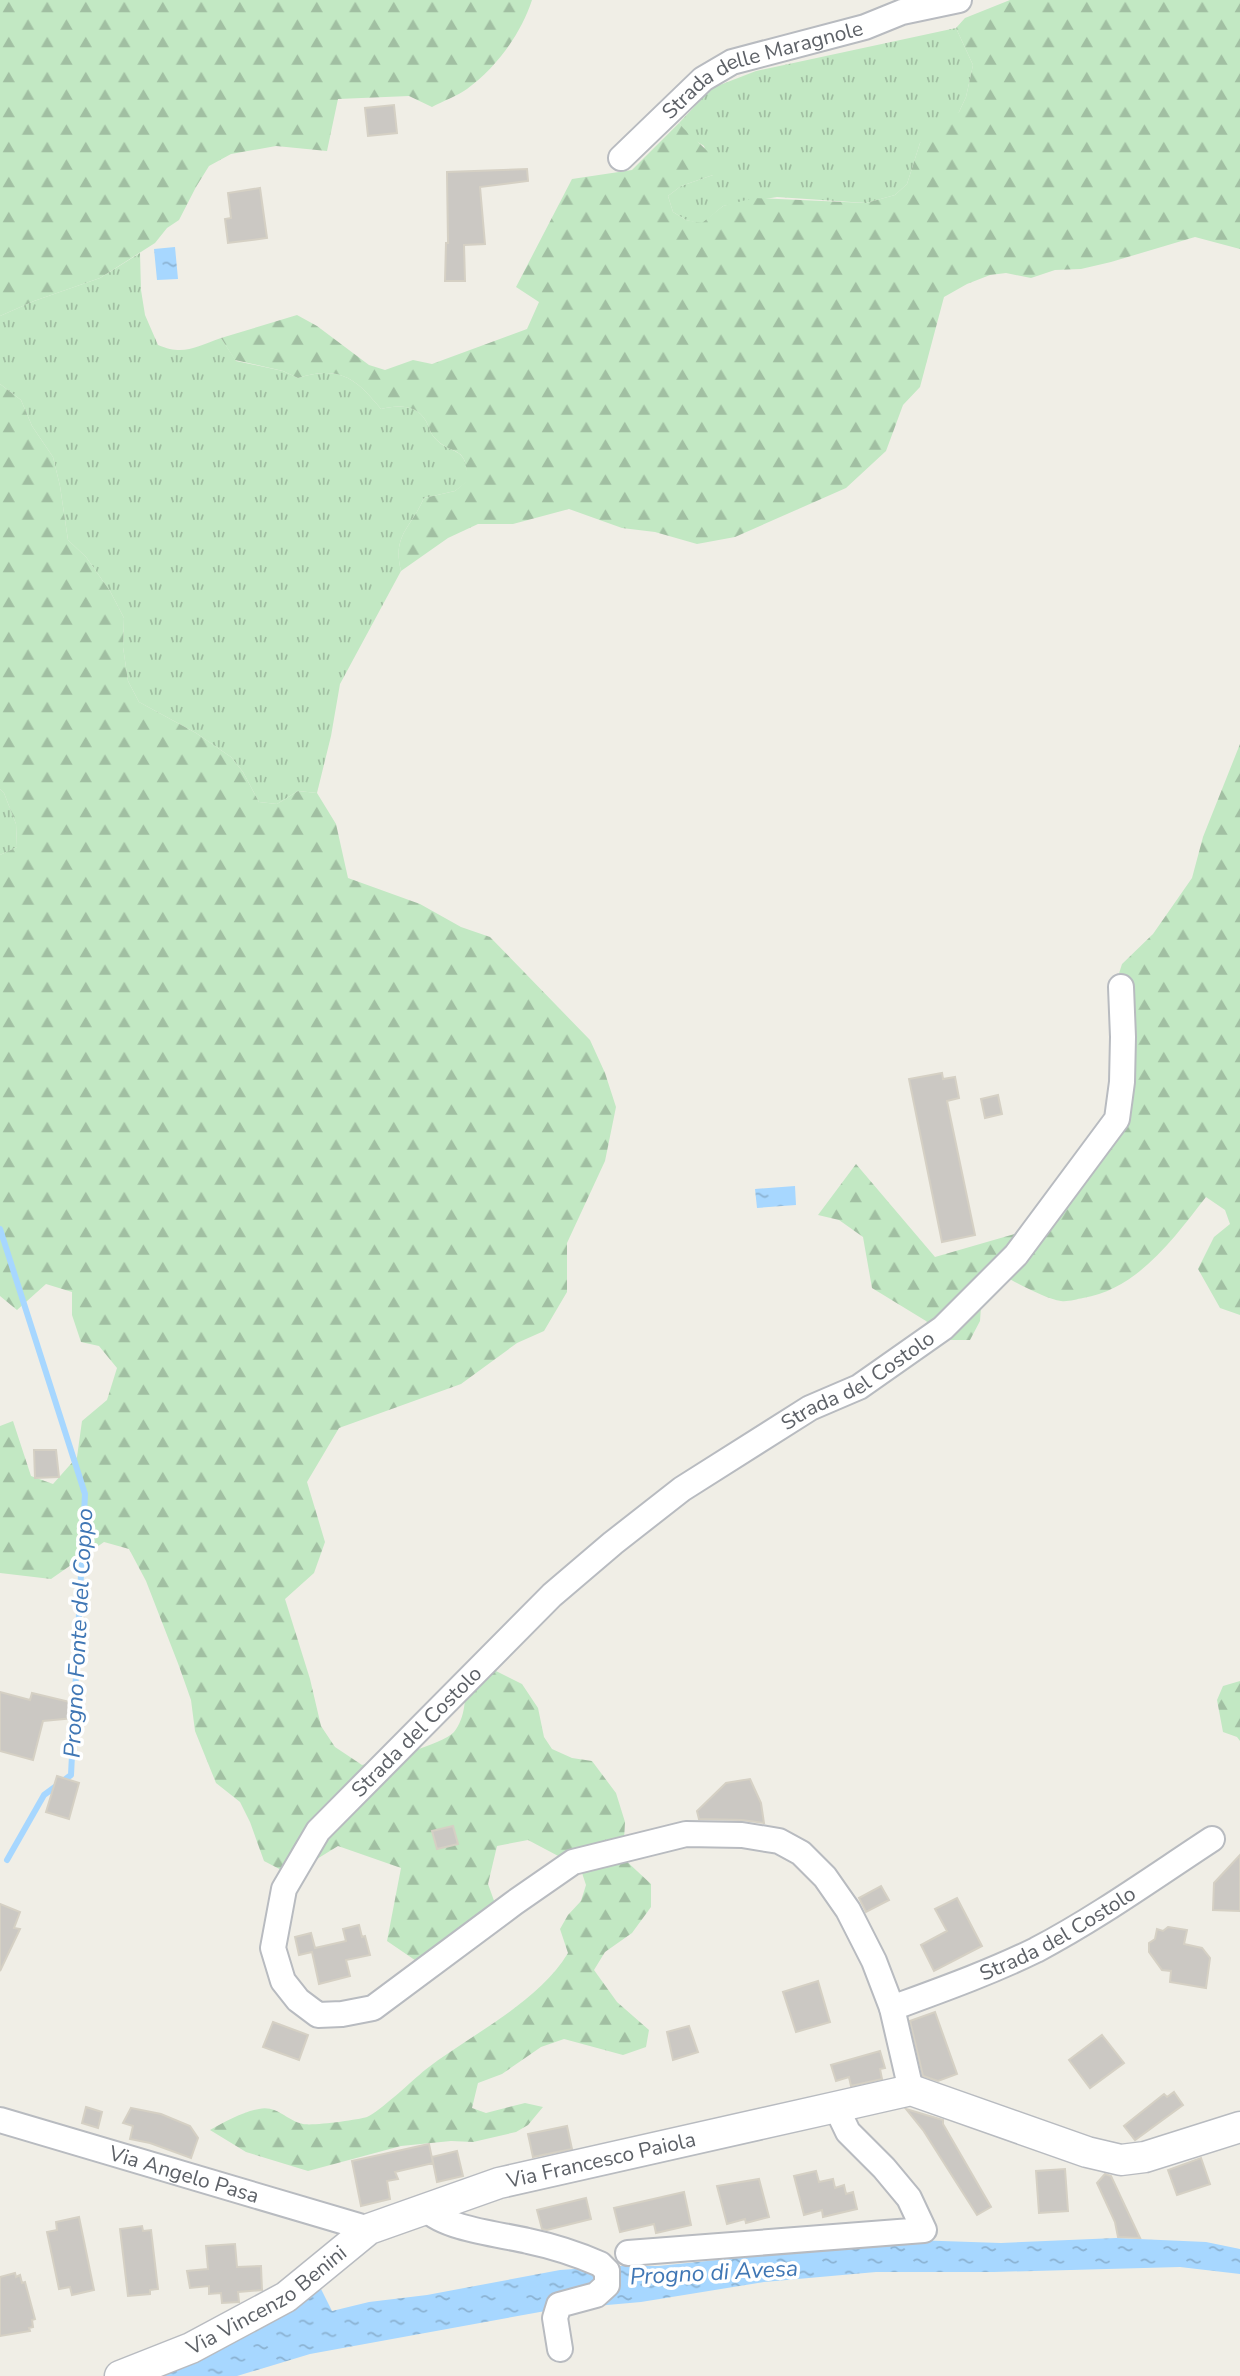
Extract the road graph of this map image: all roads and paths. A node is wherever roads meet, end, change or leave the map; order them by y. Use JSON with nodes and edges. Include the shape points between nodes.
{"nodes":[{"id":1,"x":959,"y":0,"type":"edge"},
{"id":2,"x":621,"y":158,"type":"dead end"},
{"id":3,"x":1121,"y":987,"type":"dead end"},
{"id":4,"x":1212,"y":1839,"type":"dead end"},
{"id":5,"x":892,"y":2008,"type":"junction"},
{"id":6,"x":911,"y":2090,"type":"junction"},
{"id":7,"x":836,"y":2107,"type":"junction"},
{"id":8,"x":0,"y":2120,"type":"edge"},
{"id":9,"x":1240,"y":2127,"type":"edge"},
{"id":10,"x":426,"y":2209,"type":"junction"},
{"id":11,"x":369,"y":2229,"type":"junction"},
{"id":12,"x":628,"y":2253,"type":"dead end"},
{"id":13,"x":560,"y":2349,"type":"dead end"},
{"id":14,"x":120,"y":2376,"type":"edge"}],
"edges":[{"from":1,"to":2,"type":"street","name":"Strada delle Maragnole","via":[[732,62],[703,79]]},
{"from":3,"to":5,"type":"street","name":"Strada del Costolo","via":[[1124,1037],[1117,1119],[1016,1255],[943,1328],[859,1387],[810,1408],[682,1489],[552,1595],[318,1831],[284,1889],[273,1948],[283,1981],[317,2015],[373,2008],[573,1862],[686,1834],[743,1835],[779,1841],[801,1853],[825,1877],[859,1931]]},
{"from":4,"to":5,"type":"street","name":"Strada del Costolo","via":[[1036,1950]]},
{"from":5,"to":6,"type":"street","name":"Strada del Costolo"},
{"from":6,"to":7,"type":"street","name":"Via Francesco Paiola"},
{"from":6,"to":9,"type":"street","via":[[1121,2160],[1145,2157]]},
{"from":7,"to":10,"type":"street","name":"Via Francesco Paiola","via":[[499,2183]]},
{"from":7,"to":12,"type":"street","via":[[848,2132],[909,2198],[924,2230]]},
{"from":8,"to":11,"type":"street","name":"Via Angelo Pasa"},
{"from":10,"to":11,"type":"street","name":"Via Francesco Paiola"},
{"from":10,"to":13,"type":"street","via":[[434,2217],[469,2228],[586,2258],[607,2271],[607,2285],[596,2295],[559,2305],[555,2318]]},
{"from":11,"to":14,"type":"street","name":"Via Vincenzo Benini","via":[[286,2298],[191,2348]]}]}
